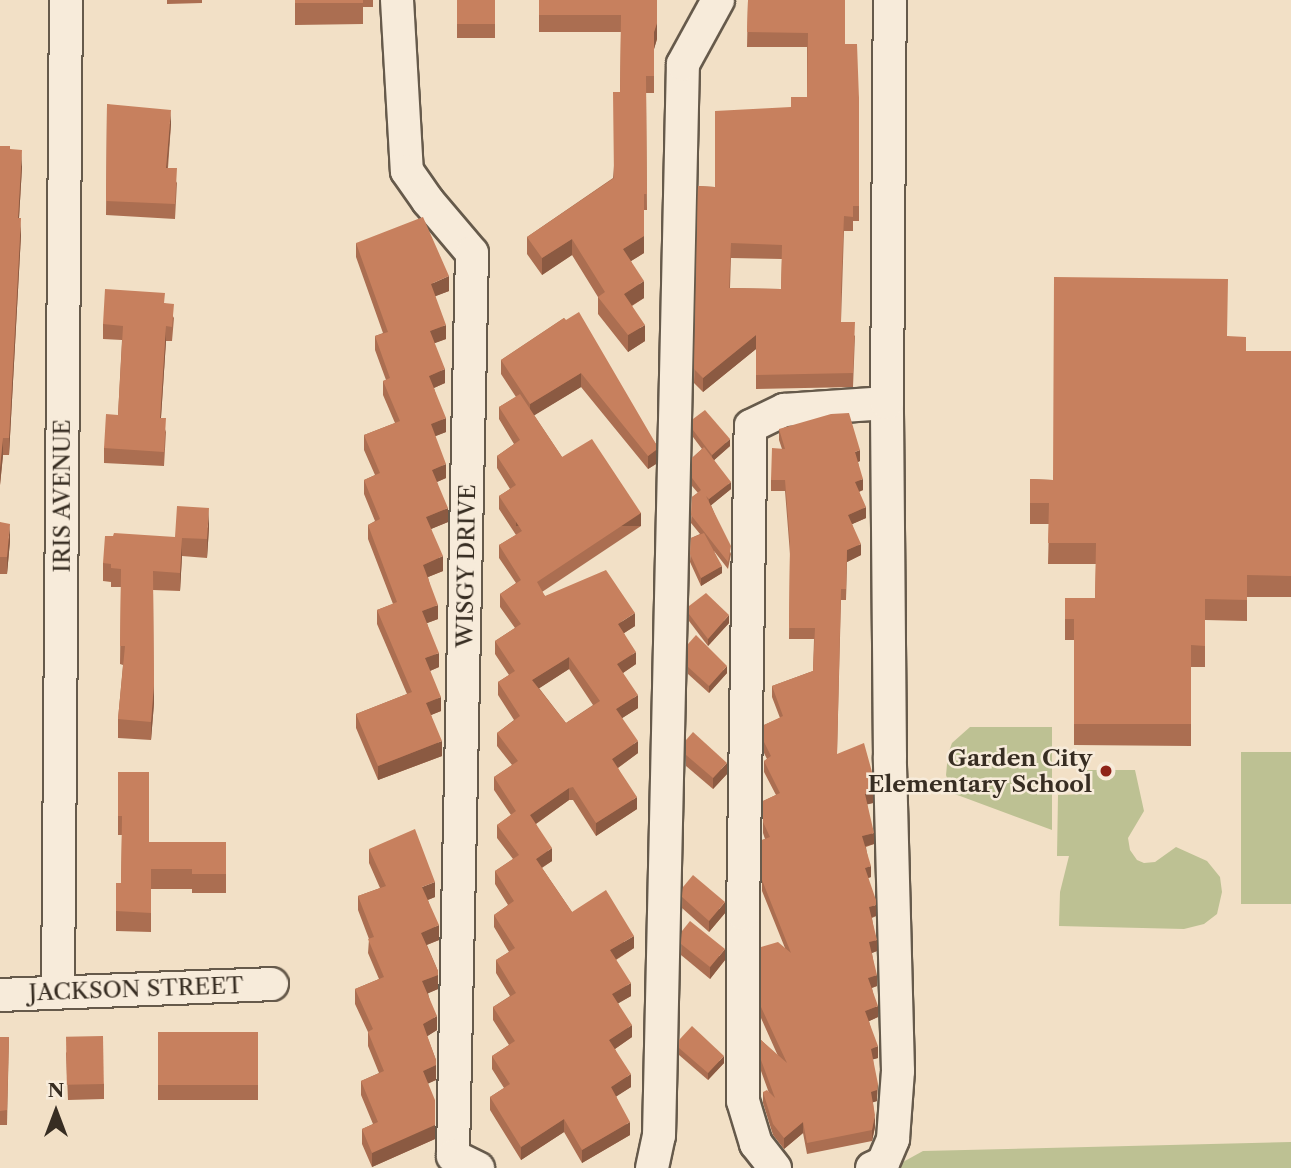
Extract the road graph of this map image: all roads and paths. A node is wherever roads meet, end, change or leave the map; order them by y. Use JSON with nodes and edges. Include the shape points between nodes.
{"nodes":[{"id":1,"x":66,"y":0,"type":"edge"},
{"id":2,"x":397,"y":0,"type":"edge"},
{"id":3,"x":718,"y":0,"type":"edge"},
{"id":4,"x":890,"y":0,"type":"edge"},
{"id":5,"x":887,"y":403,"type":"junction"},
{"id":6,"x":272,"y":984,"type":"dead end"},
{"id":7,"x":58,"y":992,"type":"junction"},
{"id":8,"x":0,"y":995,"type":"edge"},
{"id":9,"x":466,"y":1162,"type":"edge"},
{"id":10,"x":652,"y":1168,"type":"edge"},
{"id":11,"x":775,"y":1168,"type":"edge"},
{"id":12,"x":872,"y":1168,"type":"edge"}],
"edges":[{"from":1,"to":7,"type":"street","name":"IRIS AVENUE"},
{"from":2,"to":9,"type":"street","name":"WISGY DRIVE","via":[[407,171],[472,253]]},
{"from":3,"to":10,"type":"street","via":[[683,64],[659,1136]]},
{"from":4,"to":5,"type":"street"},
{"from":5,"to":11,"type":"street","via":[[785,411],[751,426],[743,1101],[756,1144]]},
{"from":5,"to":12,"type":"street","via":[[898,1071],[892,1139],[883,1163]]},
{"from":6,"to":7,"type":"street","name":"JACKSON STREET"},
{"from":7,"to":8,"type":"street","name":"JACKSON STREET"}]}
